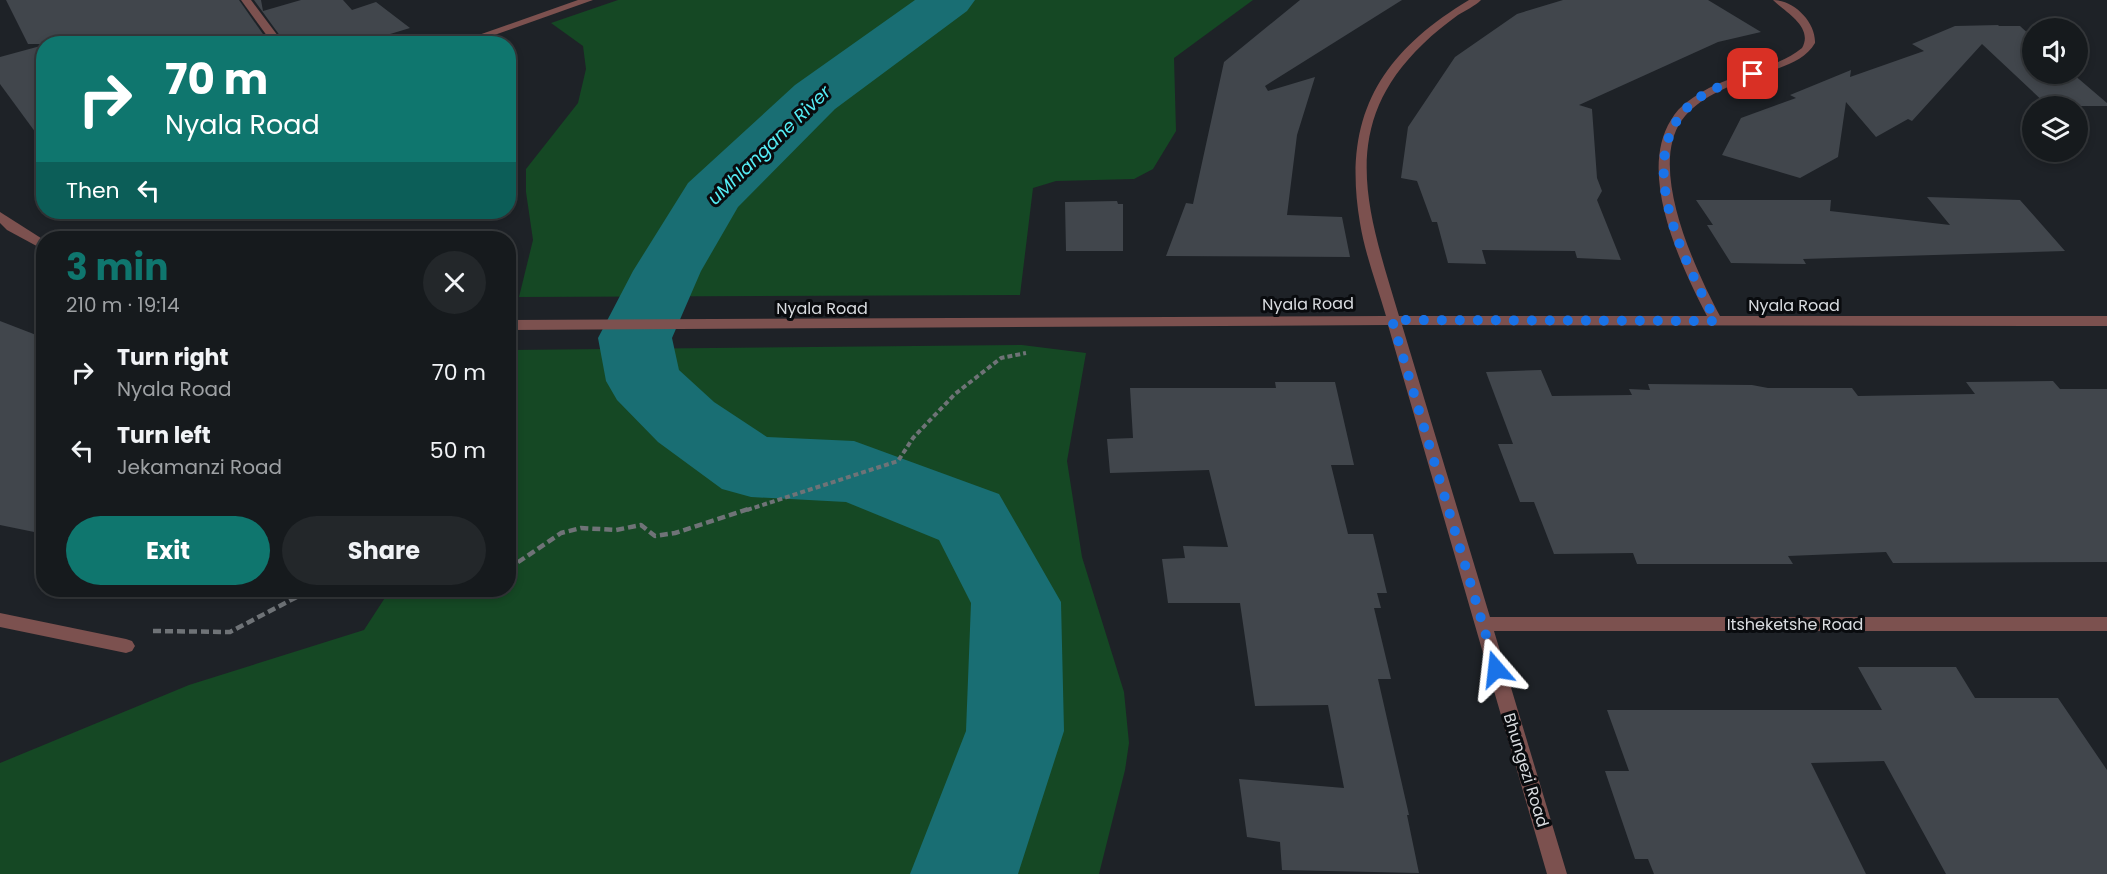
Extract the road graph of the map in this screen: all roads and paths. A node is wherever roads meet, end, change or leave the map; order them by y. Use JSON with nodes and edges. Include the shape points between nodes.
{"nodes":[{"id":1,"x":246,"y":0,"type":"edge"},
{"id":2,"x":588,"y":0,"type":"edge"},
{"id":3,"x":1476,"y":0,"type":"edge"},
{"id":4,"x":1778,"y":0,"type":"edge"},
{"id":5,"x":273,"y":36,"type":"edge"},
{"id":6,"x":482,"y":36,"type":"edge"},
{"id":7,"x":0,"y":216,"type":"edge"},
{"id":8,"x":36,"y":241,"type":"edge"},
{"id":9,"x":1392,"y":320,"type":"junction"},
{"id":10,"x":1716,"y":321,"type":"junction"},
{"id":11,"x":2107,"y":321,"type":"edge"},
{"id":12,"x":516,"y":325,"type":"edge"},
{"id":13,"x":1033,"y":352,"type":"dead end"},
{"id":14,"x":516,"y":564,"type":"edge"},
{"id":15,"x":297,"y":597,"type":"edge"},
{"id":16,"x":0,"y":620,"type":"edge"},
{"id":17,"x":1482,"y":624,"type":"junction"},
{"id":18,"x":2107,"y":624,"type":"edge"},
{"id":19,"x":152,"y":631,"type":"dead end"},
{"id":20,"x":126,"y":645,"type":"dead end"},
{"id":21,"x":1557,"y":874,"type":"edge"}],
"edges":[{"from":1,"to":5,"type":"street"},
{"from":2,"to":6,"type":"street"},
{"from":3,"to":9,"type":"street","name":"Bhungezi Road","via":[[1453,14],[1405,55],[1371,108],[1362,141],[1366,225]]},
{"from":4,"to":10,"type":"street","via":[[1801,19],[1809,32],[1811,42],[1806,50],[1692,102],[1670,132],[1666,151],[1666,197],[1673,229]]},
{"from":7,"to":8,"type":"street"},
{"from":9,"to":10,"type":"street","name":"Nyala Road"},
{"from":9,"to":12,"type":"street","name":"Nyala Road"},
{"from":9,"to":17,"type":"street","name":"Bhungezi Road"},
{"from":10,"to":11,"type":"street","name":"Nyala Road"},
{"from":13,"to":14,"type":"path","via":[[1001,358],[955,394],[913,438],[898,460],[675,533],[655,536],[641,525],[561,533]]},
{"from":15,"to":19,"type":"path","via":[[230,632]]},
{"from":16,"to":20,"type":"street"},
{"from":17,"to":18,"type":"street","name":"Itsheketshe Road"},
{"from":17,"to":21,"type":"street","name":"Bhungezi Road"}]}
